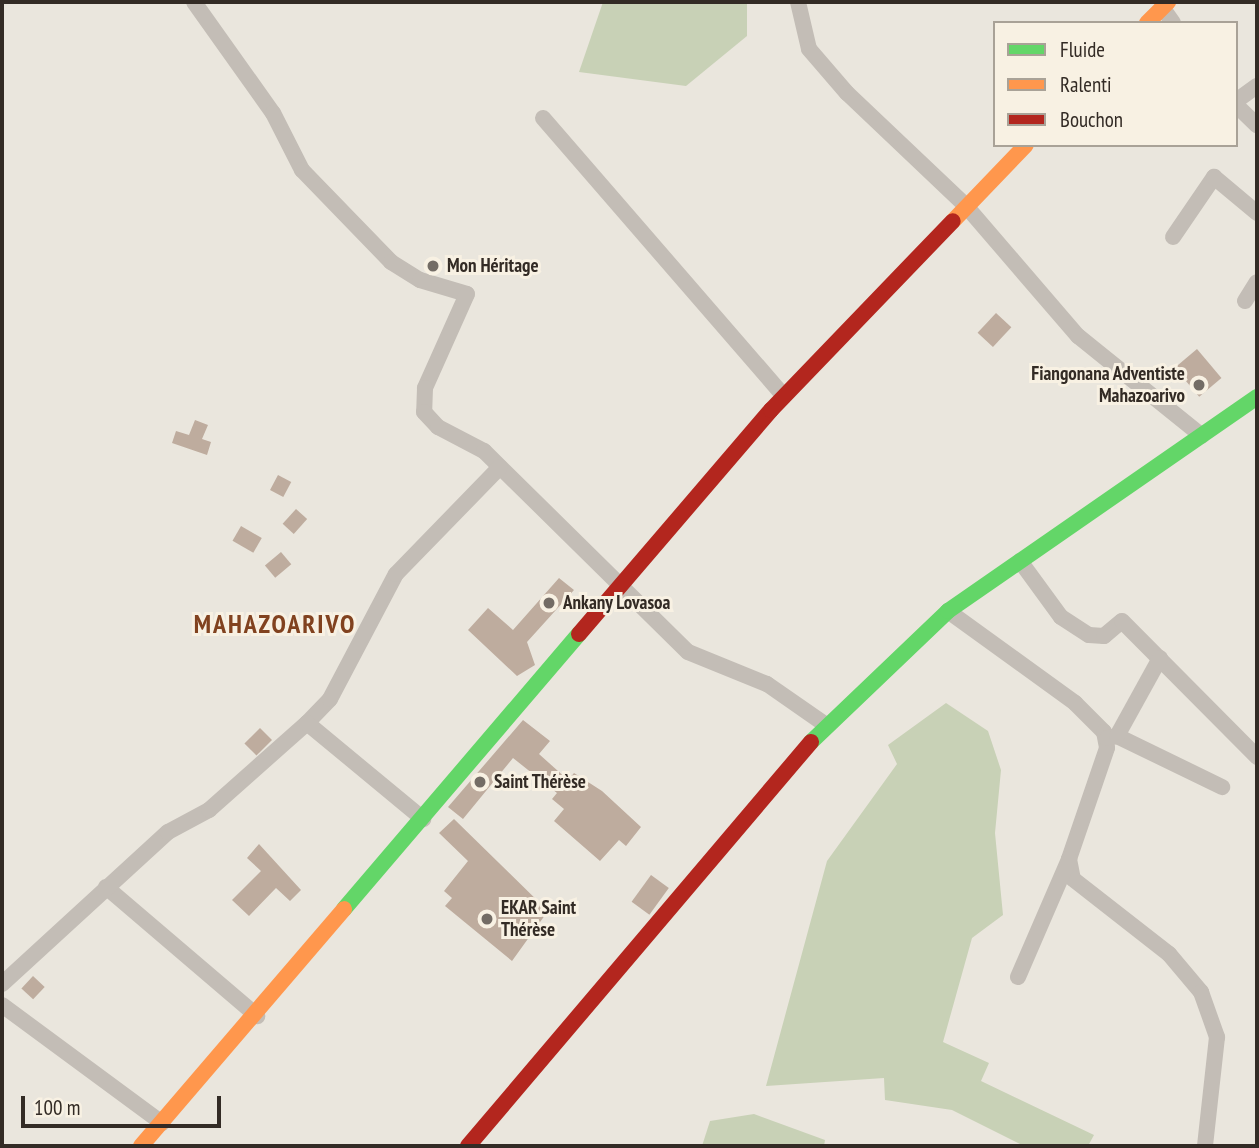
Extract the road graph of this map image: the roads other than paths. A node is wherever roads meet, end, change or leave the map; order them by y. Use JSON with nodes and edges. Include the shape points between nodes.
{"nodes":[{"id":1,"x":194,"y":2,"type":"edge"},
{"id":2,"x":798,"y":2,"type":"edge"},
{"id":3,"x":1165,"y":5,"type":"edge"},
{"id":4,"x":1149,"y":21,"type":"edge"},
{"id":5,"x":1172,"y":21,"type":"edge"},
{"id":6,"x":1257,"y":86,"type":"edge"},
{"id":7,"x":1238,"y":101,"type":"edge"},
{"id":8,"x":1238,"y":105,"type":"edge"},
{"id":9,"x":543,"y":117,"type":"dead end"},
{"id":10,"x":1257,"y":125,"type":"edge"},
{"id":11,"x":1024,"y":147,"type":"edge"},
{"id":12,"x":966,"y":206,"type":"junction"},
{"id":13,"x":1257,"y":213,"type":"edge"},
{"id":14,"x":1173,"y":237,"type":"dead end"},
{"id":15,"x":1257,"y":282,"type":"edge"},
{"id":16,"x":1245,"y":302,"type":"dead end"},
{"id":17,"x":784,"y":396,"type":"junction"},
{"id":18,"x":1257,"y":397,"type":"edge"},
{"id":19,"x":1202,"y":436,"type":"junction"},
{"id":20,"x":500,"y":467,"type":"junction"},
{"id":21,"x":1020,"y":561,"type":"junction"},
{"id":22,"x":620,"y":586,"type":"junction"},
{"id":23,"x":948,"y":611,"type":"junction"},
{"id":24,"x":1160,"y":658,"type":"junction"},
{"id":25,"x":307,"y":723,"type":"junction"},
{"id":26,"x":826,"y":725,"type":"junction"},
{"id":27,"x":1111,"y":737,"type":"junction"},
{"id":28,"x":1257,"y":757,"type":"edge"},
{"id":29,"x":1222,"y":787,"type":"dead end"},
{"id":30,"x":423,"y":819,"type":"junction"},
{"id":31,"x":1069,"y":859,"type":"junction"},
{"id":32,"x":106,"y":887,"type":"junction"},
{"id":33,"x":1018,"y":977,"type":"dead end"},
{"id":34,"x":2,"y":984,"type":"edge"},
{"id":35,"x":2,"y":1004,"type":"edge"},
{"id":36,"x":257,"y":1016,"type":"junction"},
{"id":37,"x":162,"y":1123,"type":"junction"},
{"id":38,"x":141,"y":1146,"type":"edge"},
{"id":39,"x":468,"y":1146,"type":"edge"},
{"id":40,"x":1205,"y":1146,"type":"edge"}],
"edges":[{"from":1,"to":20,"type":"street","via":[[273,113],[302,170],[391,262],[420,280],[467,294],[425,388],[424,412]]},
{"from":2,"to":12,"type":"street","via":[[809,49]]},
{"from":3,"to":4,"type":"main road"},
{"from":3,"to":5,"type":"street"},
{"from":6,"to":7,"type":"street"},
{"from":8,"to":10,"type":"street"},
{"from":9,"to":17,"type":"street"},
{"from":11,"to":12,"type":"main road"},
{"from":12,"to":17,"type":"main road"},
{"from":12,"to":19,"type":"street","via":[[1078,336]]},
{"from":13,"to":14,"type":"street","via":[[1214,177]]},
{"from":15,"to":16,"type":"street"},
{"from":17,"to":22,"type":"main road"},
{"from":18,"to":19,"type":"main road"},
{"from":19,"to":21,"type":"main road"},
{"from":20,"to":22,"type":"street"},
{"from":20,"to":25,"type":"street","via":[[396,574],[331,699]]},
{"from":21,"to":23,"type":"main road"},
{"from":21,"to":24,"type":"street","via":[[1061,617],[1089,635],[1104,636],[1122,621]]},
{"from":22,"to":26,"type":"street","via":[[688,652],[767,684]]},
{"from":22,"to":30,"type":"main road"},
{"from":23,"to":26,"type":"main road"},
{"from":23,"to":27,"type":"street","via":[[1075,703]]},
{"from":24,"to":27,"type":"street"},
{"from":24,"to":28,"type":"street"},
{"from":25,"to":30,"type":"street"},
{"from":25,"to":32,"type":"street","via":[[209,810],[168,832]]},
{"from":26,"to":39,"type":"main road"},
{"from":27,"to":29,"type":"street"},
{"from":27,"to":31,"type":"street"},
{"from":30,"to":36,"type":"main road"},
{"from":31,"to":33,"type":"street"},
{"from":31,"to":40,"type":"street","via":[[1073,879],[1169,954],[1201,992],[1217,1037]]},
{"from":32,"to":34,"type":"street"},
{"from":32,"to":36,"type":"street"},
{"from":35,"to":37,"type":"street"},
{"from":36,"to":37,"type":"main road"},
{"from":37,"to":38,"type":"main road"}]}
